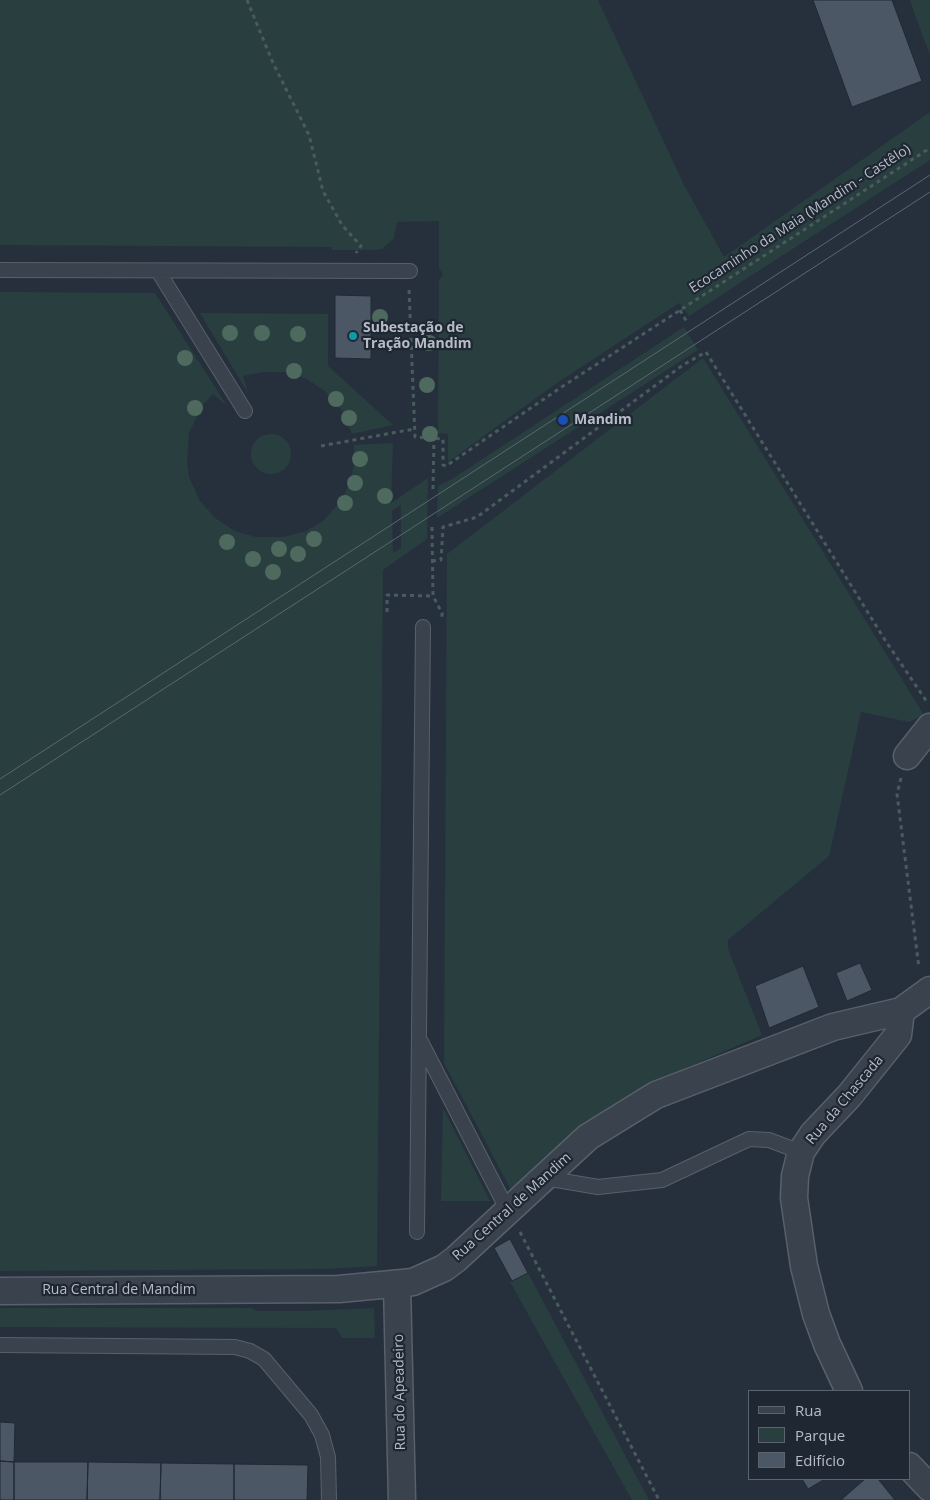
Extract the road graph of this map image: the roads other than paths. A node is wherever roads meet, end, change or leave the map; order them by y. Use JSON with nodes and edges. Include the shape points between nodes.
{"nodes":[{"id":1,"x":0,"y":270,"type":"edge"},
{"id":2,"x":158,"y":271,"type":"junction"},
{"id":3,"x":410,"y":278,"type":"road end"},
{"id":4,"x":245,"y":410,"type":"dead end"},
{"id":5,"x":423,"y":627,"type":"dead end"},
{"id":6,"x":930,"y":727,"type":"edge"},
{"id":7,"x":907,"y":756,"type":"road end"},
{"id":8,"x":926,"y":994,"type":"edge"},
{"id":9,"x":901,"y":1011,"type":"junction"},
{"id":10,"x":419,"y":1040,"type":"junction"},
{"id":11,"x":801,"y":1152,"type":"junction"},
{"id":12,"x":545,"y":1178,"type":"junction"},
{"id":13,"x":513,"y":1220,"type":"junction"},
{"id":14,"x":417,"y":1232,"type":"dead end"},
{"id":15,"x":397,"y":1285,"type":"junction"},
{"id":16,"x":0,"y":1291,"type":"edge"},
{"id":17,"x":0,"y":1345,"type":"edge"},
{"id":18,"x":849,"y":1390,"type":"edge"},
{"id":19,"x":910,"y":1467,"type":"edge"},
{"id":20,"x":930,"y":1488,"type":"edge"},
{"id":21,"x":329,"y":1500,"type":"edge"},
{"id":22,"x":402,"y":1500,"type":"edge"}],
"edges":[{"from":1,"to":2,"type":"lane"},
{"from":2,"to":3,"type":"lane"},
{"from":2,"to":4,"type":"lane"},
{"from":5,"to":10,"type":"lane"},
{"from":6,"to":7,"type":"street"},
{"from":8,"to":9,"type":"street","name":"Rua Central de Mandim"},
{"from":9,"to":11,"type":"street","name":"Rua da Chascada","via":[[898,1035]]},
{"from":9,"to":12,"type":"street","name":"Rua Central de Mandim","via":[[834,1028],[656,1096],[588,1137]]},
{"from":10,"to":13,"type":"lane"},
{"from":10,"to":14,"type":"lane"},
{"from":11,"to":12,"type":"lane","via":[[769,1140],[749,1138],[662,1180],[598,1186]]},
{"from":11,"to":18,"type":"street","name":"Rua da Chascada","via":[[794,1198],[804,1266],[826,1344]]},
{"from":12,"to":13,"type":"street","name":"Rua Central de Mandim"},
{"from":13,"to":15,"type":"street","name":"Rua Central de Mandim","via":[[444,1268],[413,1282]]},
{"from":15,"to":16,"type":"street","name":"Rua Central de Mandim","via":[[339,1289]]},
{"from":15,"to":22,"type":"street","name":"Rua do Apeadeiro"},
{"from":17,"to":21,"type":"lane","via":[[235,1347],[250,1351],[264,1359],[311,1415],[328,1457]]},
{"from":19,"to":20,"type":"street"}]}
